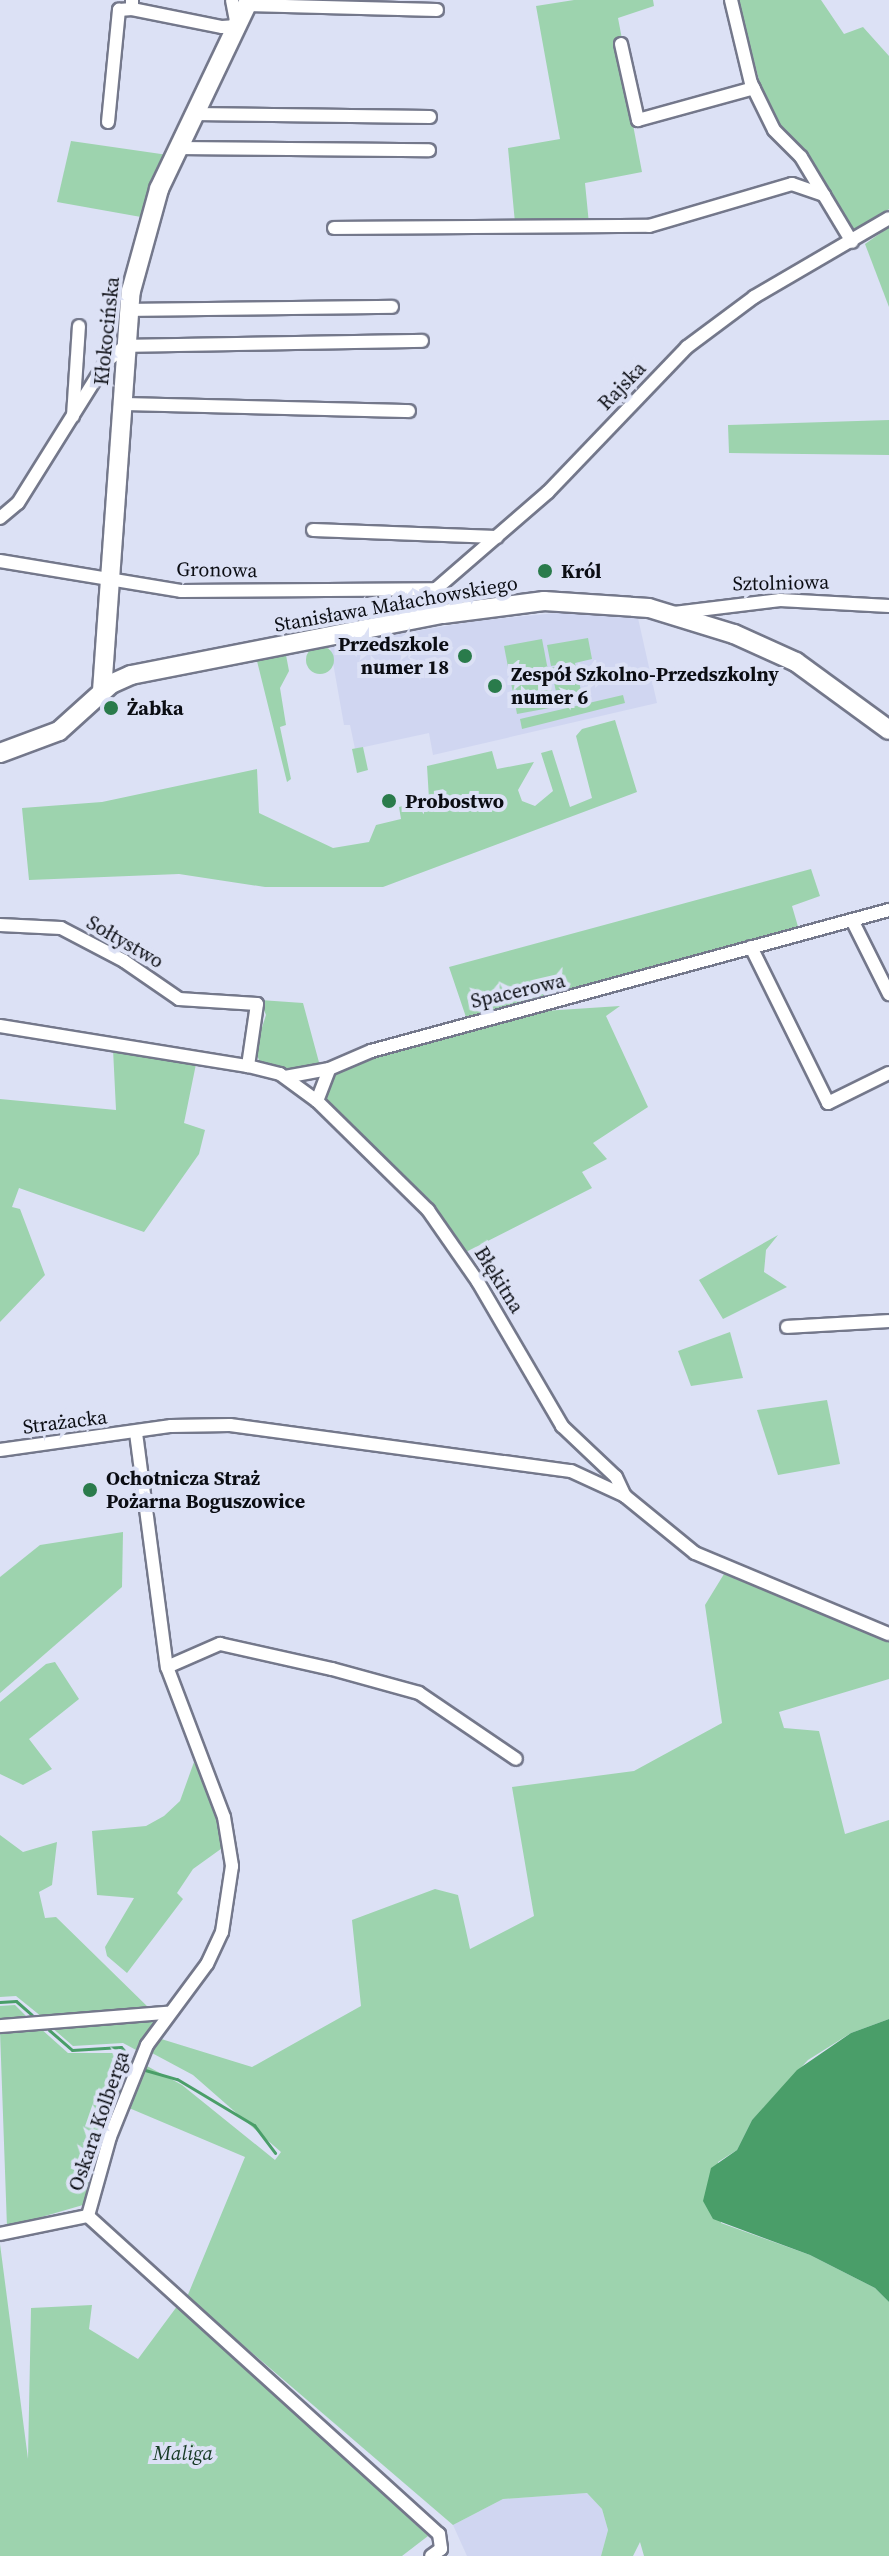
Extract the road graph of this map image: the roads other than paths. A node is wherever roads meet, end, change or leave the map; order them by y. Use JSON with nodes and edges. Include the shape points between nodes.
{"nodes":[{"id":1,"x":731,"y":0,"type":"edge"},
{"id":2,"x":243,"y":2,"type":"edge"},
{"id":3,"x":132,"y":5,"type":"edge"},
{"id":4,"x":437,"y":10,"type":"dead end"},
{"id":5,"x":237,"y":26,"type":"junction"},
{"id":6,"x":621,"y":44,"type":"dead end"},
{"id":7,"x":754,"y":88,"type":"junction"},
{"id":8,"x":194,"y":114,"type":"junction"},
{"id":9,"x":430,"y":117,"type":"dead end"},
{"id":10,"x":108,"y":122,"type":"dead end"},
{"id":11,"x":177,"y":148,"type":"junction"},
{"id":12,"x":429,"y":150,"type":"dead end"},
{"id":13,"x":824,"y":195,"type":"junction"},
{"id":14,"x":889,"y":218,"type":"edge"},
{"id":15,"x":334,"y":228,"type":"dead end"},
{"id":16,"x":852,"y":242,"type":"junction"},
{"id":17,"x":392,"y":307,"type":"dead end"},
{"id":18,"x":128,"y":310,"type":"junction"},
{"id":19,"x":79,"y":326,"type":"dead end"},
{"id":20,"x":422,"y":341,"type":"dead end"},
{"id":21,"x":125,"y":346,"type":"junction"},
{"id":22,"x":121,"y":404,"type":"junction"},
{"id":23,"x":409,"y":411,"type":"dead end"},
{"id":24,"x":73,"y":416,"type":"junction"},
{"id":25,"x":0,"y":518,"type":"edge"},
{"id":26,"x":313,"y":530,"type":"dead end"},
{"id":27,"x":497,"y":537,"type":"junction"},
{"id":28,"x":0,"y":561,"type":"edge"},
{"id":29,"x":108,"y":577,"type":"junction"},
{"id":30,"x":436,"y":589,"type":"junction"},
{"id":31,"x":889,"y":606,"type":"edge"},
{"id":32,"x":674,"y":613,"type":"junction"},
{"id":33,"x":415,"y":619,"type":"junction"},
{"id":34,"x":102,"y":691,"type":"junction"},
{"id":35,"x":889,"y":730,"type":"edge"},
{"id":36,"x":0,"y":753,"type":"edge"},
{"id":37,"x":889,"y":910,"type":"edge"},
{"id":38,"x":852,"y":920,"type":"junction"},
{"id":39,"x":0,"y":925,"type":"edge"},
{"id":40,"x":751,"y":947,"type":"junction"},
{"id":41,"x":889,"y":994,"type":"edge"},
{"id":42,"x":0,"y":1026,"type":"edge"},
{"id":43,"x":248,"y":1066,"type":"junction"},
{"id":44,"x":329,"y":1069,"type":"junction"},
{"id":45,"x":889,"y":1073,"type":"edge"},
{"id":46,"x":285,"y":1077,"type":"junction"},
{"id":47,"x":317,"y":1101,"type":"junction"},
{"id":48,"x":889,"y":1321,"type":"edge"},
{"id":49,"x":787,"y":1327,"type":"dead end"},
{"id":50,"x":136,"y":1433,"type":"junction"},
{"id":51,"x":0,"y":1450,"type":"edge"},
{"id":52,"x":625,"y":1496,"type":"junction"},
{"id":53,"x":889,"y":1634,"type":"edge"},
{"id":54,"x":167,"y":1667,"type":"junction"},
{"id":55,"x":516,"y":1759,"type":"dead end"},
{"id":56,"x":167,"y":2013,"type":"junction"},
{"id":57,"x":0,"y":2026,"type":"edge"},
{"id":58,"x":88,"y":2216,"type":"junction"},
{"id":59,"x":0,"y":2234,"type":"edge"},
{"id":60,"x":431,"y":2556,"type":"edge"}],
"edges":[{"from":1,"to":7,"type":"street"},
{"from":2,"to":4,"type":"street"},
{"from":2,"to":5,"type":"street","name":"Kłokocińska"},
{"from":3,"to":5,"type":"street"},
{"from":3,"to":10,"type":"street","via":[[119,10]]},
{"from":5,"to":8,"type":"street","name":"Kłokocińska"},
{"from":6,"to":7,"type":"street","via":[[638,120]]},
{"from":7,"to":13,"type":"street","via":[[774,130],[801,157]]},
{"from":8,"to":9,"type":"street"},
{"from":8,"to":11,"type":"street","name":"Kłokocińska"},
{"from":11,"to":12,"type":"street"},
{"from":11,"to":18,"type":"street","name":"Kłokocińska","via":[[144,230]]},
{"from":13,"to":15,"type":"street","via":[[792,184],[649,226]]},
{"from":13,"to":16,"type":"street"},
{"from":14,"to":16,"type":"street","name":"Rajska"},
{"from":16,"to":27,"type":"street","name":"Rajska","via":[[754,297],[687,347]]},
{"from":17,"to":18,"type":"street"},
{"from":18,"to":21,"type":"street","name":"Kłokocińska"},
{"from":19,"to":24,"type":"street"},
{"from":20,"to":21,"type":"street"},
{"from":21,"to":22,"type":"street","name":"Kłokocińska"},
{"from":21,"to":24,"type":"street","via":[[106,362]]},
{"from":22,"to":23,"type":"street"},
{"from":22,"to":29,"type":"street","name":"Kłokocińska"},
{"from":24,"to":25,"type":"street","via":[[18,503]]},
{"from":26,"to":27,"type":"street"},
{"from":27,"to":30,"type":"street","name":"Rajska"},
{"from":28,"to":29,"type":"street","name":"Gronowa"},
{"from":29,"to":30,"type":"street","name":"Gronowa","via":[[181,591]]},
{"from":29,"to":34,"type":"street","name":"Kłokocińska"},
{"from":30,"to":33,"type":"street","name":"Rajska"},
{"from":31,"to":32,"type":"street","name":"Sztolniowa","via":[[780,600]]},
{"from":32,"to":33,"type":"street","name":"Stanisława Małachowskiego","via":[[544,601]]},
{"from":32,"to":35,"type":"street","name":"Stanisława Małachowskiego","via":[[796,662]]},
{"from":33,"to":34,"type":"street","name":"Stanisława Małachowskiego","via":[[141,673]]},
{"from":34,"to":36,"type":"street","name":"Stanisława Małachowskiego","via":[[59,731]]},
{"from":37,"to":38,"type":"street","name":"Spacerowa"},
{"from":38,"to":40,"type":"street","name":"Spacerowa"},
{"from":38,"to":41,"type":"street"},
{"from":39,"to":43,"type":"street","name":"Sołtystwo","via":[[61,928],[124,961],[179,999],[257,1004]]},
{"from":40,"to":44,"type":"street","name":"Spacerowa","via":[[371,1051]]},
{"from":40,"to":45,"type":"street","via":[[828,1103]]},
{"from":42,"to":43,"type":"street"},
{"from":43,"to":46,"type":"street"},
{"from":44,"to":46,"type":"street","name":"Spacerowa"},
{"from":44,"to":47,"type":"street"},
{"from":46,"to":47,"type":"street","name":"Błękitna"},
{"from":47,"to":52,"type":"street","name":"Błękitna","via":[[428,1210],[478,1282],[562,1426],[616,1477]]},
{"from":48,"to":49,"type":"street"},
{"from":50,"to":51,"type":"street","name":"Strażacka"},
{"from":50,"to":52,"type":"street","name":"Błękitna","via":[[171,1426],[230,1425],[571,1471]]},
{"from":50,"to":54,"type":"street","name":"Oskara Kolberga"},
{"from":52,"to":53,"type":"street","name":"Błękitna","via":[[695,1553]]},
{"from":54,"to":55,"type":"street","via":[[220,1644],[332,1669],[419,1693]]},
{"from":54,"to":56,"type":"street","name":"Oskara Kolberga","via":[[224,1817],[232,1866],[222,1932],[207,1964]]},
{"from":56,"to":57,"type":"street"},
{"from":56,"to":58,"type":"street","name":"Oskara Kolberga","via":[[147,2045],[110,2137]]},
{"from":58,"to":59,"type":"street"},
{"from":58,"to":60,"type":"street","name":"Oskara Kolberga","via":[[439,2534],[441,2549]]}]}
